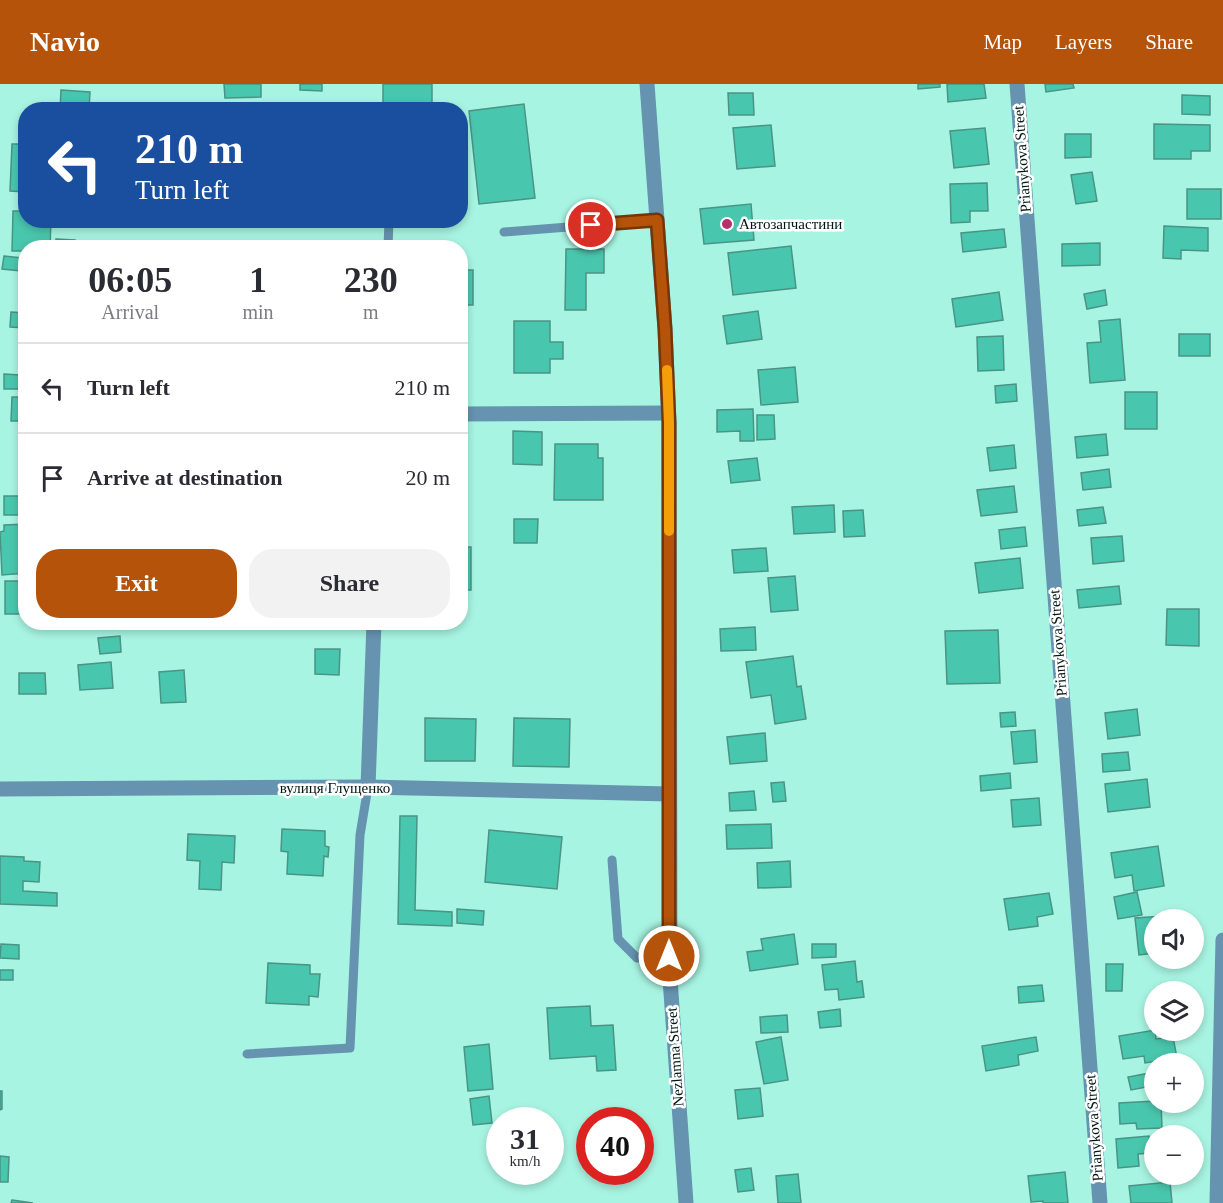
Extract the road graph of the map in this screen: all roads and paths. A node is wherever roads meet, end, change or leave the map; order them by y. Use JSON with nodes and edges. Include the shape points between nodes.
{"nodes":[{"id":1,"x":647,"y":84,"type":"edge"},
{"id":2,"x":1017,"y":84,"type":"edge"},
{"id":3,"x":657,"y":220,"type":"junction"},
{"id":4,"x":504,"y":232,"type":"dead end"},
{"id":5,"x":668,"y":413,"type":"junction"},
{"id":6,"x":468,"y":414,"type":"edge"},
{"id":7,"x":374,"y":630,"type":"edge"},
{"id":8,"x":368,"y":787,"type":"junction"},
{"id":9,"x":0,"y":789,"type":"edge"},
{"id":10,"x":669,"y":794,"type":"junction"},
{"id":11,"x":612,"y":860,"type":"dead end"},
{"id":12,"x":1223,"y":940,"type":"edge"},
{"id":13,"x":669,"y":956,"type":"junction"},
{"id":14,"x":248,"y":1054,"type":"dead end"},
{"id":15,"x":686,"y":1203,"type":"edge"},
{"id":16,"x":1100,"y":1203,"type":"edge"},
{"id":17,"x":1217,"y":1203,"type":"edge"}],
"edges":[{"from":1,"to":3,"type":"street","name":"Nezlamna Street"},
{"from":2,"to":16,"type":"street","name":"Prianykova Street"},
{"from":3,"to":4,"type":"lane"},
{"from":3,"to":5,"type":"street","name":"Nezlamna Street"},
{"from":5,"to":6,"type":"street"},
{"from":5,"to":10,"type":"street","name":"Nezlamna Street"},
{"from":7,"to":8,"type":"street"},
{"from":8,"to":9,"type":"street","name":"вулиця Глущенко"},
{"from":8,"to":10,"type":"street","name":"вулиця Глущенко"},
{"from":8,"to":14,"type":"lane","via":[[360,835],[350,1048]]},
{"from":10,"to":13,"type":"street","name":"Nezlamna Street"},
{"from":11,"to":13,"type":"lane","via":[[618,939],[637,958]]},
{"from":12,"to":17,"type":"street"},
{"from":13,"to":15,"type":"street","name":"Nezlamna Street"}]}
